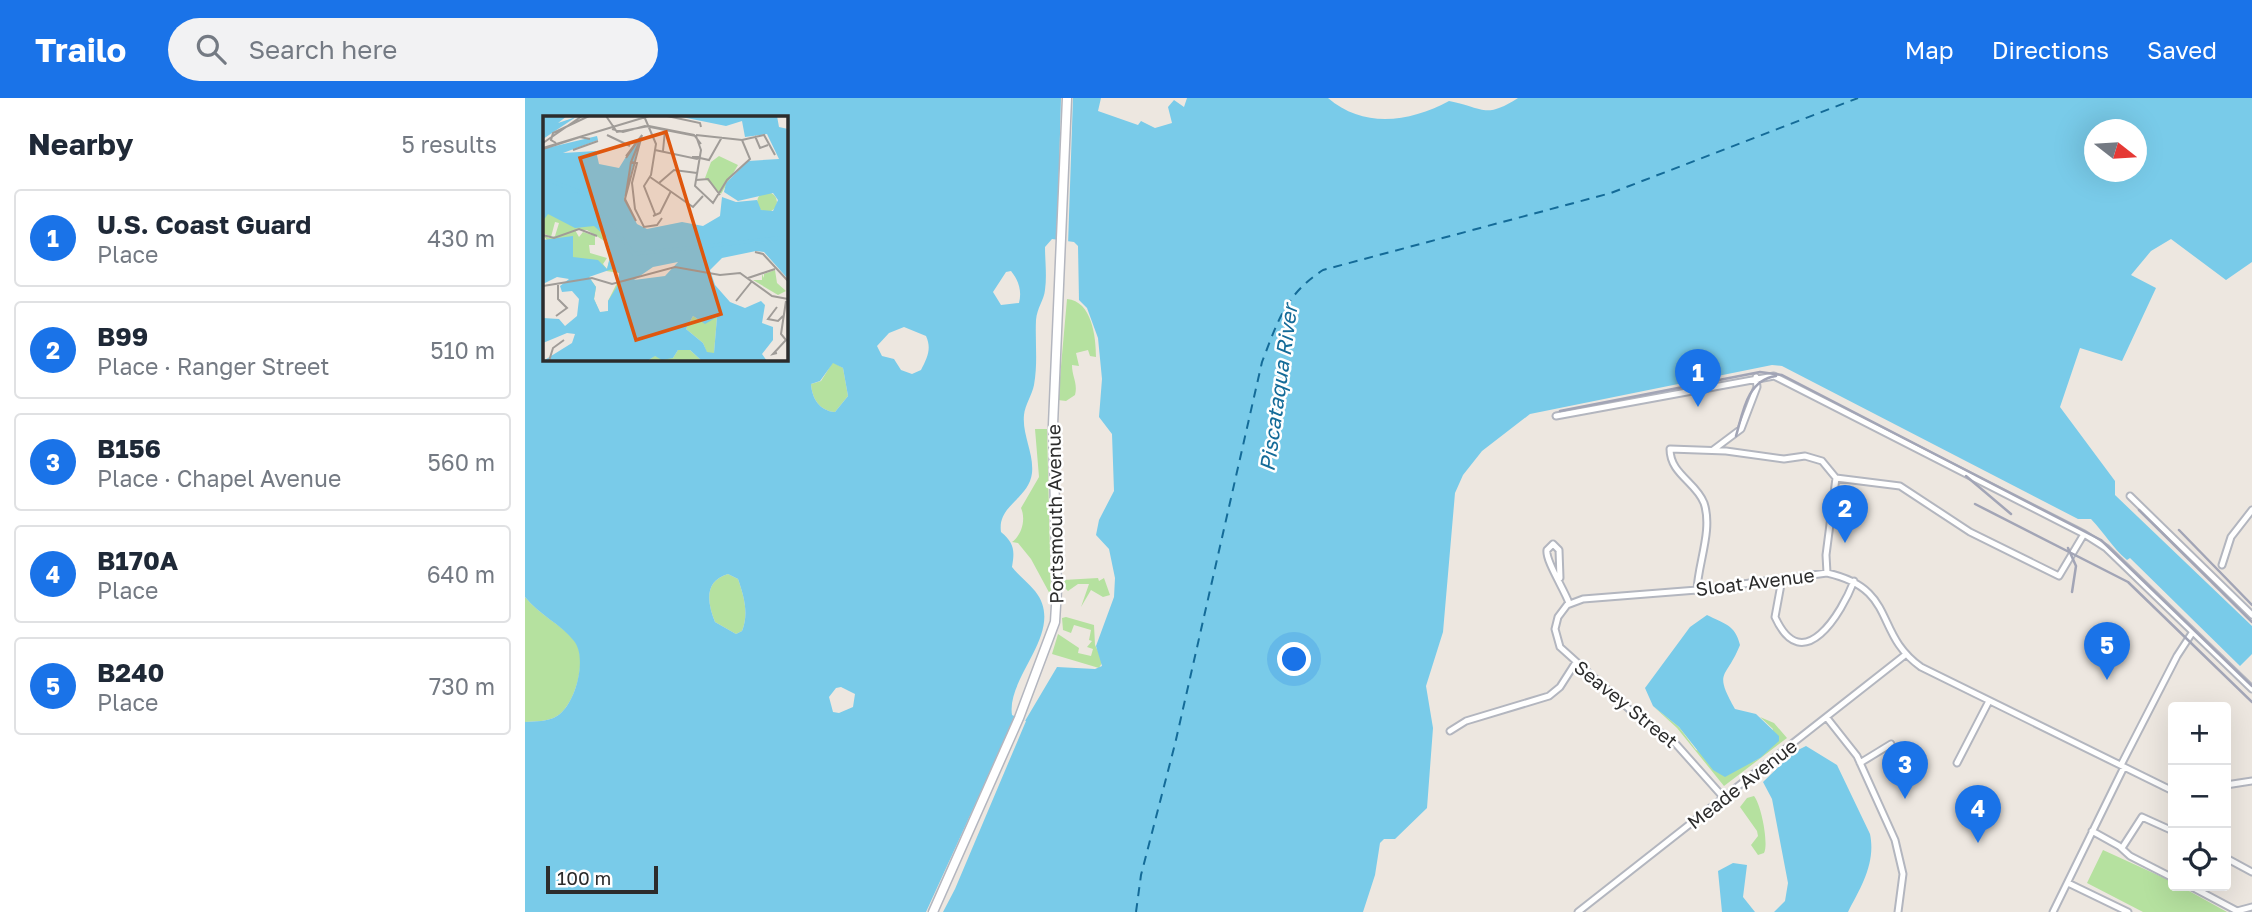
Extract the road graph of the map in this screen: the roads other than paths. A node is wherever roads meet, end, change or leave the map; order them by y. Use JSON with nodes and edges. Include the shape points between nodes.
{"nodes":[{"id":1,"x":1067,"y":98,"type":"edge"},
{"id":2,"x":1756,"y":377,"type":"junction"},
{"id":3,"x":1556,"y":416,"type":"dead end"},
{"id":4,"x":1713,"y":450,"type":"junction"},
{"id":5,"x":1836,"y":478,"type":"junction"},
{"id":6,"x":2130,"y":496,"type":"dead end"},
{"id":7,"x":2252,"y":510,"type":"edge"},
{"id":8,"x":2084,"y":534,"type":"junction"},
{"id":9,"x":2222,"y":565,"type":"dead end"},
{"id":10,"x":1827,"y":573,"type":"junction"},
{"id":11,"x":1560,"y":578,"type":"junction"},
{"id":12,"x":1782,"y":579,"type":"junction"},
{"id":13,"x":1854,"y":581,"type":"junction"},
{"id":14,"x":1697,"y":590,"type":"junction"},
{"id":15,"x":1569,"y":603,"type":"junction"},
{"id":16,"x":2252,"y":615,"type":"edge"},
{"id":17,"x":2192,"y":633,"type":"junction"},
{"id":18,"x":1905,"y":655,"type":"junction"},
{"id":19,"x":1576,"y":662,"type":"junction"},
{"id":20,"x":2252,"y":689,"type":"edge"},
{"id":21,"x":1989,"y":701,"type":"junction"},
{"id":22,"x":1827,"y":718,"type":"junction"},
{"id":23,"x":1450,"y":731,"type":"dead end"},
{"id":24,"x":1891,"y":744,"type":"dead end"},
{"id":25,"x":1860,"y":763,"type":"junction"},
{"id":26,"x":1957,"y":763,"type":"dead end"},
{"id":27,"x":2122,"y":766,"type":"junction"},
{"id":28,"x":2252,"y":781,"type":"edge"},
{"id":29,"x":2231,"y":784,"type":"edge"},
{"id":30,"x":2168,"y":789,"type":"edge"},
{"id":31,"x":1724,"y":799,"type":"junction"},
{"id":32,"x":2168,"y":829,"type":"edge"},
{"id":33,"x":2092,"y":831,"type":"junction"},
{"id":34,"x":2122,"y":848,"type":"junction"},
{"id":35,"x":2231,"y":861,"type":"edge"},
{"id":36,"x":2252,"y":872,"type":"edge"},
{"id":37,"x":2168,"y":875,"type":"edge"},
{"id":38,"x":2068,"y":883,"type":"junction"},
{"id":39,"x":2200,"y":891,"type":"edge"},
{"id":40,"x":2252,"y":907,"type":"edge"},
{"id":41,"x":933,"y":912,"type":"edge"},
{"id":42,"x":1578,"y":912,"type":"edge"},
{"id":43,"x":1898,"y":912,"type":"edge"},
{"id":44,"x":2053,"y":912,"type":"edge"},
{"id":45,"x":2128,"y":912,"type":"edge"}],
"edges":[{"from":1,"to":41,"type":"main road","name":"Portsmouth Avenue","via":[[1053,425],[1055,622]]},
{"from":2,"to":3,"type":"street"},
{"from":2,"to":4,"type":"street","via":[[1758,387],[1741,429]]},
{"from":2,"to":8,"type":"street","via":[[1774,376],[1793,384]]},
{"from":4,"to":5,"type":"street","via":[[1784,459],[1805,456],[1822,461]]},
{"from":4,"to":14,"type":"street","via":[[1670,449],[1672,464],[1704,504]]},
{"from":5,"to":8,"type":"street","via":[[1900,486],[1970,532],[2059,576]]},
{"from":5,"to":10,"type":"street"},
{"from":6,"to":16,"type":"street"},
{"from":7,"to":9,"type":"street","via":[[2231,537]]},
{"from":8,"to":17,"type":"street","via":[[2106,548]]},
{"from":10,"to":12,"type":"street","name":"Sloat Avenue"},
{"from":10,"to":13,"type":"street","name":"Sloat Avenue"},
{"from":11,"to":11,"type":"street","via":[[1559,550],[1553,544],[1546,550],[1546,559]]},
{"from":11,"to":15,"type":"street"},
{"from":12,"to":13,"type":"street","via":[[1775,617],[1785,633],[1801,642],[1830,627]]},
{"from":12,"to":14,"type":"street","name":"Sloat Avenue"},
{"from":13,"to":18,"type":"street","name":"Sloat Avenue","via":[[1879,604],[1893,640]]},
{"from":14,"to":15,"type":"street","name":"Sloat Avenue"},
{"from":15,"to":19,"type":"street","name":"Seavey Street","via":[[1558,617],[1556,636],[1560,648]]},
{"from":17,"to":20,"type":"street"},
{"from":17,"to":27,"type":"street"},
{"from":18,"to":21,"type":"street","name":"Sloat Avenue"},
{"from":18,"to":22,"type":"street","name":"Meade Avenue"},
{"from":19,"to":23,"type":"street","via":[[1549,696],[1466,721]]},
{"from":19,"to":31,"type":"street","name":"Seavey Street","via":[[1675,743]]},
{"from":21,"to":26,"type":"street"},
{"from":21,"to":27,"type":"street","name":"Sloat Avenue"},
{"from":22,"to":25,"type":"street"},
{"from":22,"to":31,"type":"street","name":"Meade Avenue"},
{"from":24,"to":25,"type":"street"},
{"from":25,"to":43,"type":"street","via":[[1901,857],[1903,885]]},
{"from":27,"to":30,"type":"street","name":"Sloat Avenue"},
{"from":27,"to":33,"type":"street"},
{"from":28,"to":29,"type":"street"},
{"from":31,"to":42,"type":"street","name":"Meade Avenue"},
{"from":32,"to":34,"type":"street","via":[[2142,817]]},
{"from":33,"to":34,"type":"street"},
{"from":33,"to":38,"type":"street"},
{"from":34,"to":37,"type":"street"},
{"from":35,"to":36,"type":"street"},
{"from":38,"to":44,"type":"street"},
{"from":38,"to":45,"type":"street"},
{"from":39,"to":40,"type":"street","via":[[2238,911]]}]}
